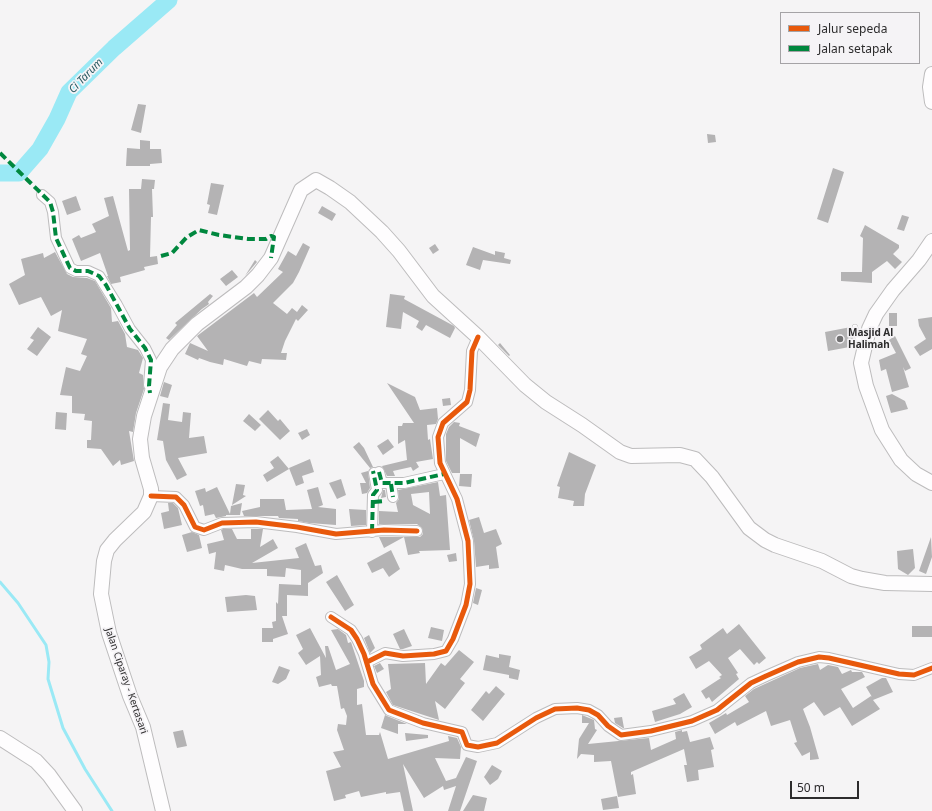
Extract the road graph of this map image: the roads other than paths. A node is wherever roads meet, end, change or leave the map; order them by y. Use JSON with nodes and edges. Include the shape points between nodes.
{"nodes":[{"id":1,"x":932,"y":74,"type":"edge"},
{"id":2,"x":932,"y":102,"type":"edge"},
{"id":3,"x":42,"y":195,"type":"dead end"},
{"id":4,"x":932,"y":241,"type":"edge"},
{"id":5,"x":856,"y":327,"type":"dead end"},
{"id":6,"x":478,"y":337,"type":"junction"},
{"id":7,"x":864,"y":345,"type":"junction"},
{"id":8,"x":150,"y":393,"type":"junction"},
{"id":9,"x":444,"y":474,"type":"junction"},
{"id":10,"x":932,"y":483,"type":"edge"},
{"id":11,"x":391,"y":484,"type":"junction"},
{"id":12,"x":151,"y":496,"type":"junction"},
{"id":13,"x":374,"y":502,"type":"junction"},
{"id":14,"x":417,"y":531,"type":"dead end"},
{"id":15,"x":372,"y":532,"type":"junction"},
{"id":16,"x":932,"y":584,"type":"edge"},
{"id":17,"x":331,"y":617,"type":"dead end"},
{"id":18,"x":366,"y":662,"type":"junction"},
{"id":19,"x":932,"y":668,"type":"edge"},
{"id":20,"x":0,"y":738,"type":"edge"},
{"id":21,"x":75,"y":811,"type":"edge"},
{"id":22,"x":162,"y":811,"type":"edge"}],
"edges":[{"from":1,"to":2,"type":"main road"},
{"from":3,"to":8,"type":"street","via":[[50,202],[56,238],[70,268],[99,276],[130,329],[145,348],[151,360]]},
{"from":4,"to":7,"type":"main road","via":[[876,314]]},
{"from":5,"to":7,"type":"lane","via":[[858,339]]},
{"from":6,"to":8,"type":"main road","via":[[433,296],[382,232],[350,202],[316,180],[301,190],[278,245],[265,267],[246,287],[197,324],[172,348],[160,367]]},
{"from":6,"to":9,"type":"street","via":[[472,351],[467,402],[443,423],[438,437],[440,463]]},
{"from":6,"to":16,"type":"main road","via":[[525,385],[620,452],[631,456],[680,455],[695,459],[742,520],[765,540],[862,579],[885,583]]},
{"from":7,"to":10,"type":"main road","via":[[861,363],[863,376],[882,430],[901,460],[916,474]]},
{"from":8,"to":12,"type":"main road","via":[[140,439]]},
{"from":9,"to":11,"type":"street"},
{"from":9,"to":18,"type":"street","via":[[450,482],[463,517],[470,570],[466,605],[453,639],[446,651],[403,656],[385,654]]},
{"from":11,"to":13,"type":"street","via":[[389,499]]},
{"from":11,"to":13,"type":"street","via":[[382,483],[376,472],[377,490],[373,495]]},
{"from":12,"to":15,"type":"street","via":[[176,497],[184,505],[195,527],[199,529],[208,530],[222,523],[256,522],[336,534]]},
{"from":12,"to":22,"type":"main road","name":"Jalan Ciparay - Kertasari","via":[[144,512],[107,550],[101,575],[101,594],[114,653],[144,727]]},
{"from":13,"to":15,"type":"street"},
{"from":14,"to":15,"type":"street"},
{"from":17,"to":18,"type":"street","via":[[351,630]]},
{"from":18,"to":19,"type":"street","via":[[373,684],[389,710],[423,723],[462,732],[467,745],[478,747],[497,743],[555,709],[589,710],[621,735],[692,721],[717,710],[751,683],[798,662],[819,657],[899,674],[914,675]]},
{"from":20,"to":21,"type":"main road","via":[[36,761]]}]}
